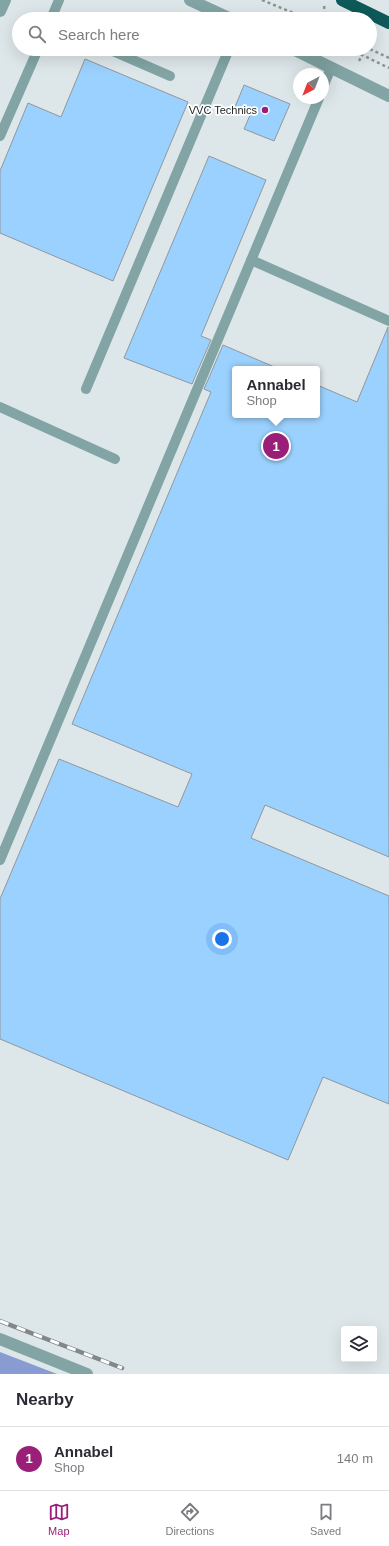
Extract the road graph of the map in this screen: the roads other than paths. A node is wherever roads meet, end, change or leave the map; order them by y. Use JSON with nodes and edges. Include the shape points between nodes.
{"nodes":[{"id":1,"x":5,"y":0,"type":"edge"},
{"id":2,"x":59,"y":0,"type":"edge"},
{"id":3,"x":190,"y":0,"type":"edge"},
{"id":4,"x":342,"y":0,"type":"edge"},
{"id":5,"x":0,"y":11,"type":"edge"},
{"id":6,"x":54,"y":12,"type":"edge"},
{"id":7,"x":216,"y":12,"type":"edge"},
{"id":8,"x":367,"y":12,"type":"edge"},
{"id":9,"x":377,"y":17,"type":"edge"},
{"id":10,"x":389,"y":23,"type":"edge"},
{"id":11,"x":35,"y":56,"type":"edge"},
{"id":12,"x":124,"y":56,"type":"edge"},
{"id":13,"x":226,"y":56,"type":"edge"},
{"id":14,"x":307,"y":56,"type":"edge"},
{"id":15,"x":331,"y":68,"type":"junction"},
{"id":16,"x":329,"y":73,"type":"edge"},
{"id":17,"x":170,"y":76,"type":"dead end"},
{"id":18,"x":389,"y":96,"type":"edge"},
{"id":19,"x":316,"y":104,"type":"edge"},
{"id":20,"x":0,"y":136,"type":"edge"},
{"id":21,"x":251,"y":260,"type":"junction"},
{"id":22,"x":389,"y":321,"type":"edge"},
{"id":23,"x":86,"y":389,"type":"dead end"},
{"id":24,"x":0,"y":407,"type":"edge"},
{"id":25,"x":115,"y":459,"type":"dead end"},
{"id":26,"x":0,"y":860,"type":"edge"},
{"id":27,"x":0,"y":1339,"type":"edge"},
{"id":28,"x":87,"y":1374,"type":"edge"}],
"edges":[{"from":1,"to":5,"type":"street"},
{"from":2,"to":6,"type":"lane"},
{"from":3,"to":7,"type":"street"},
{"from":4,"to":8,"type":"highway"},
{"from":9,"to":10,"type":"highway"},
{"from":11,"to":20,"type":"lane"},
{"from":12,"to":17,"type":"lane"},
{"from":13,"to":23,"type":"lane"},
{"from":14,"to":15,"type":"street"},
{"from":15,"to":16,"type":"lane"},
{"from":15,"to":18,"type":"street"},
{"from":19,"to":21,"type":"lane"},
{"from":21,"to":22,"type":"lane"},
{"from":21,"to":26,"type":"lane"},
{"from":24,"to":25,"type":"lane"},
{"from":27,"to":28,"type":"street"}]}
